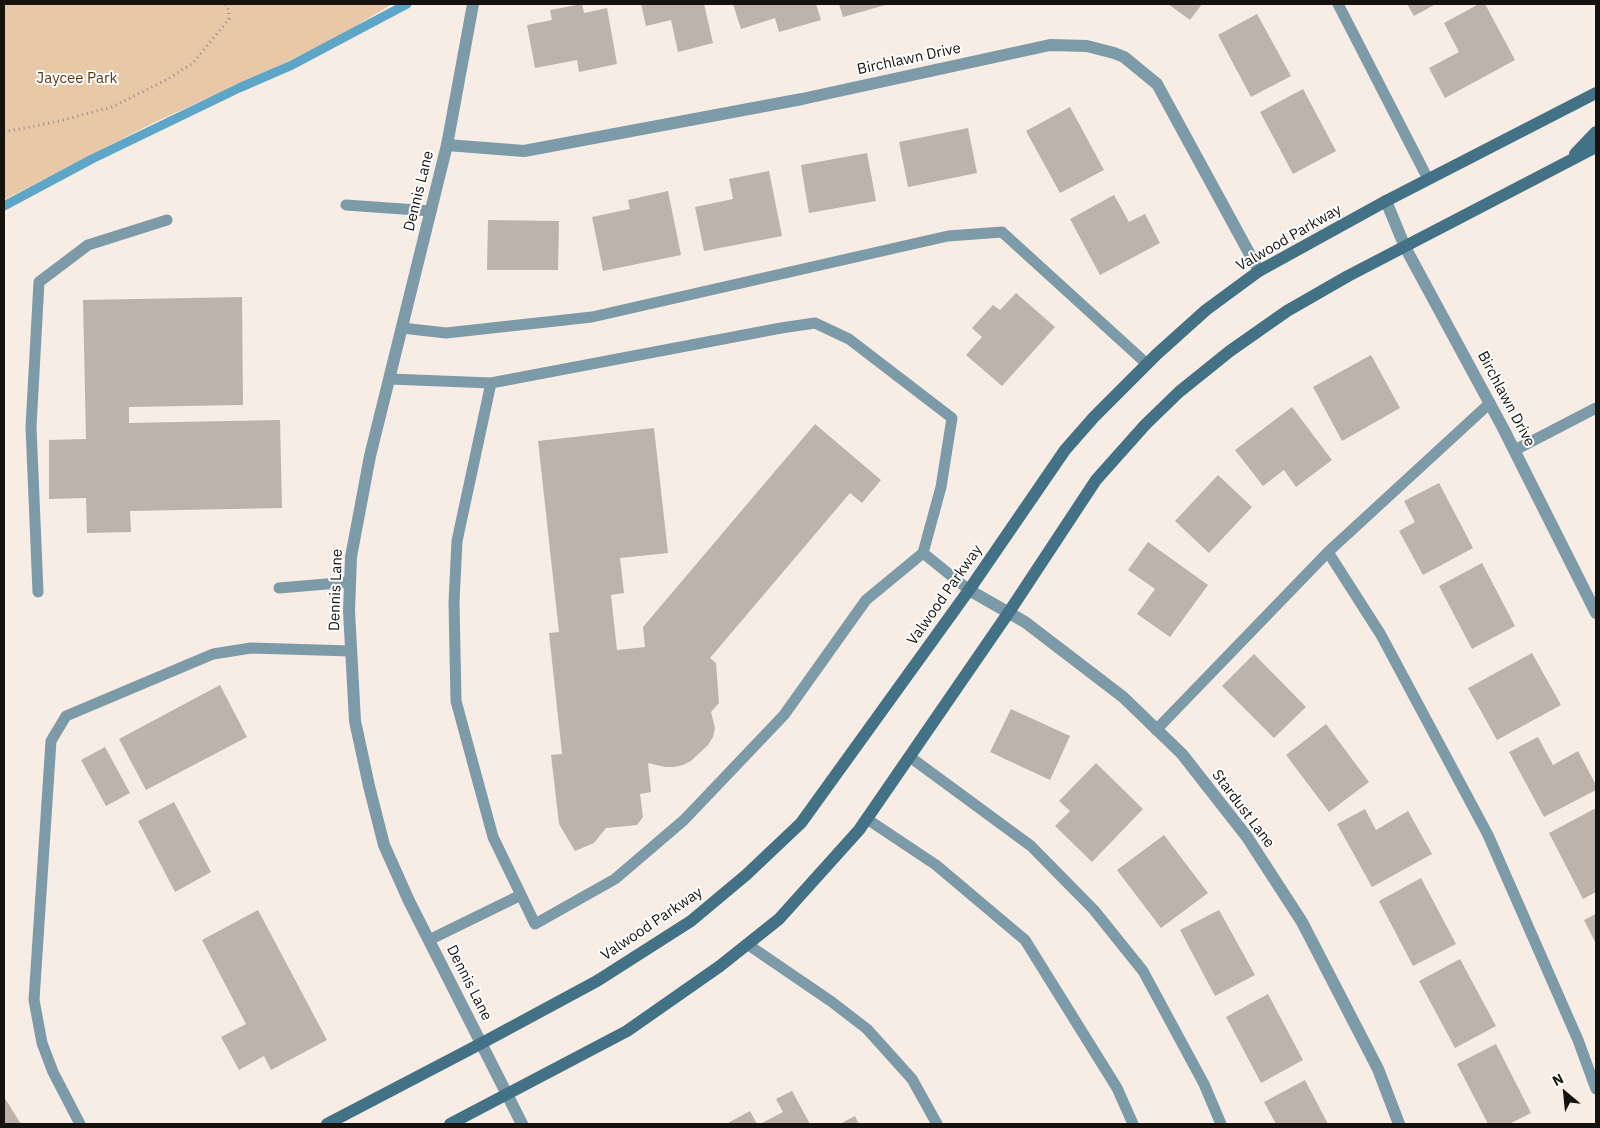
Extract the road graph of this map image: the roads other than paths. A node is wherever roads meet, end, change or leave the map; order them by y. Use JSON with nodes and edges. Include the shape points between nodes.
{"nodes":[{"id":1,"x":473,"y":4,"type":"edge"},
{"id":2,"x":1338,"y":4,"type":"edge"},
{"id":3,"x":1596,"y":93,"type":"edge"},
{"id":4,"x":1596,"y":132,"type":"edge"},
{"id":5,"x":448,"y":145,"type":"junction"},
{"id":6,"x":1596,"y":147,"type":"edge"},
{"id":7,"x":1566,"y":163,"type":"junction"},
{"id":8,"x":1428,"y":179,"type":"junction"},
{"id":9,"x":1386,"y":201,"type":"junction"},
{"id":10,"x":346,"y":205,"type":"dead end"},
{"id":11,"x":431,"y":211,"type":"junction"},
{"id":12,"x":167,"y":220,"type":"dead end"},
{"id":13,"x":1405,"y":247,"type":"junction"},
{"id":14,"x":1259,"y":271,"type":"junction"},
{"id":15,"x":402,"y":328,"type":"junction"},
{"id":16,"x":1147,"y":364,"type":"junction"},
{"id":17,"x":390,"y":379,"type":"junction"},
{"id":18,"x":491,"y":383,"type":"junction"},
{"id":19,"x":1490,"y":403,"type":"junction"},
{"id":20,"x":1596,"y":408,"type":"edge"},
{"id":21,"x":1514,"y":450,"type":"junction"},
{"id":22,"x":1328,"y":552,"type":"junction"},
{"id":23,"x":923,"y":553,"type":"junction"},
{"id":24,"x":350,"y":582,"type":"junction"},
{"id":25,"x":279,"y":588,"type":"dead end"},
{"id":26,"x":969,"y":590,"type":"junction"},
{"id":27,"x":38,"y":592,"type":"dead end"},
{"id":28,"x":1009,"y":612,"type":"junction"},
{"id":29,"x":1596,"y":613,"type":"edge"},
{"id":30,"x":351,"y":651,"type":"junction"},
{"id":31,"x":1156,"y":730,"type":"junction"},
{"id":32,"x":910,"y":757,"type":"junction"},
{"id":33,"x":867,"y":819,"type":"junction"},
{"id":34,"x":521,"y":895,"type":"junction"},
{"id":35,"x":429,"y":940,"type":"junction"},
{"id":36,"x":747,"y":944,"type":"junction"},
{"id":37,"x":482,"y":1043,"type":"junction"},
{"id":38,"x":1596,"y":1089,"type":"edge"},
{"id":39,"x":507,"y":1095,"type":"junction"},
{"id":40,"x":80,"y":1124,"type":"edge"},
{"id":41,"x":327,"y":1124,"type":"edge"},
{"id":42,"x":450,"y":1124,"type":"edge"},
{"id":43,"x":522,"y":1124,"type":"edge"},
{"id":44,"x":937,"y":1124,"type":"edge"},
{"id":45,"x":1134,"y":1124,"type":"edge"},
{"id":46,"x":1221,"y":1124,"type":"edge"},
{"id":47,"x":1399,"y":1124,"type":"edge"}],
"edges":[{"from":1,"to":5,"type":"street","name":"Dennis Lane"},
{"from":2,"to":8,"type":"lane"},
{"from":3,"to":8,"type":"main road","name":"Valwood Parkway"},
{"from":4,"to":7,"type":"main road"},
{"from":5,"to":11,"type":"street","name":"Dennis Lane"},
{"from":5,"to":14,"type":"street","name":"Birchlawn Drive","via":[[524,151],[802,99],[1050,45],[1087,46],[1124,57],[1157,84]]},
{"from":6,"to":7,"type":"main road"},
{"from":7,"to":13,"type":"main road"},
{"from":8,"to":9,"type":"main road","name":"Valwood Parkway"},
{"from":9,"to":13,"type":"street","name":"Birchlawn Drive"},
{"from":9,"to":14,"type":"main road","name":"Valwood Parkway"},
{"from":10,"to":11,"type":"lane"},
{"from":11,"to":15,"type":"street","name":"Dennis Lane"},
{"from":12,"to":27,"type":"lane","via":[[88,245],[39,282],[31,427]]},
{"from":13,"to":19,"type":"street","name":"Birchlawn Drive"},
{"from":13,"to":28,"type":"main road","via":[[1287,310],[1180,392],[1145,425],[1096,480]]},
{"from":14,"to":16,"type":"main road","name":"Valwood Parkway","via":[[1206,310]]},
{"from":15,"to":16,"type":"lane","via":[[446,333],[592,317],[948,236],[1002,232]]},
{"from":15,"to":17,"type":"street","name":"Dennis Lane"},
{"from":16,"to":26,"type":"main road","name":"Valwood Parkway","via":[[1064,450]]},
{"from":17,"to":18,"type":"lane"},
{"from":17,"to":24,"type":"street","name":"Dennis Lane","via":[[370,456],[351,557]]},
{"from":18,"to":23,"type":"lane","via":[[815,324],[850,339],[952,418],[941,487]]},
{"from":18,"to":34,"type":"lane","via":[[457,541],[454,602],[456,701],[493,837]]},
{"from":19,"to":21,"type":"street","name":"Birchlawn Drive"},
{"from":19,"to":22,"type":"lane"},
{"from":20,"to":21,"type":"lane"},
{"from":21,"to":29,"type":"street","name":"Birchlawn Drive"},
{"from":22,"to":31,"type":"lane"},
{"from":22,"to":38,"type":"lane","via":[[1381,635],[1488,836],[1578,1040]]},
{"from":23,"to":26,"type":"lane"},
{"from":23,"to":34,"type":"lane","via":[[866,600],[784,715],[684,820],[615,879],[535,924]]},
{"from":24,"to":25,"type":"lane"},
{"from":24,"to":30,"type":"street","name":"Dennis Lane"},
{"from":26,"to":28,"type":"street","name":"Stardust Lane"},
{"from":26,"to":37,"type":"main road","name":"Valwood Parkway","via":[[801,824],[691,921],[597,981]]},
{"from":28,"to":31,"type":"street","name":"Stardust Lane","via":[[1123,697]]},
{"from":28,"to":32,"type":"main road"},
{"from":30,"to":35,"type":"street","name":"Dennis Lane","via":[[355,721],[384,845]]},
{"from":30,"to":40,"type":"lane","via":[[251,648],[213,654],[66,716],[51,741],[34,1000],[42,1043]]},
{"from":31,"to":47,"type":"street","name":"Stardust Lane","via":[[1182,754],[1247,837],[1302,922],[1378,1069]]},
{"from":32,"to":33,"type":"main road"},
{"from":32,"to":46,"type":"lane","via":[[1031,846],[1094,910],[1143,971],[1204,1084]]},
{"from":33,"to":36,"type":"main road","via":[[779,919]]},
{"from":33,"to":45,"type":"lane","via":[[936,865],[1025,940],[1117,1088]]},
{"from":34,"to":35,"type":"lane"},
{"from":35,"to":37,"type":"street","name":"Dennis Lane"},
{"from":36,"to":39,"type":"main road","via":[[627,1031]]},
{"from":36,"to":44,"type":"lane","via":[[867,1029],[912,1079]]},
{"from":37,"to":39,"type":"street","name":"Dennis Lane"},
{"from":37,"to":41,"type":"main road","name":"Valwood Parkway"},
{"from":39,"to":42,"type":"main road"},
{"from":39,"to":43,"type":"street","name":"Dennis Lane"}]}
